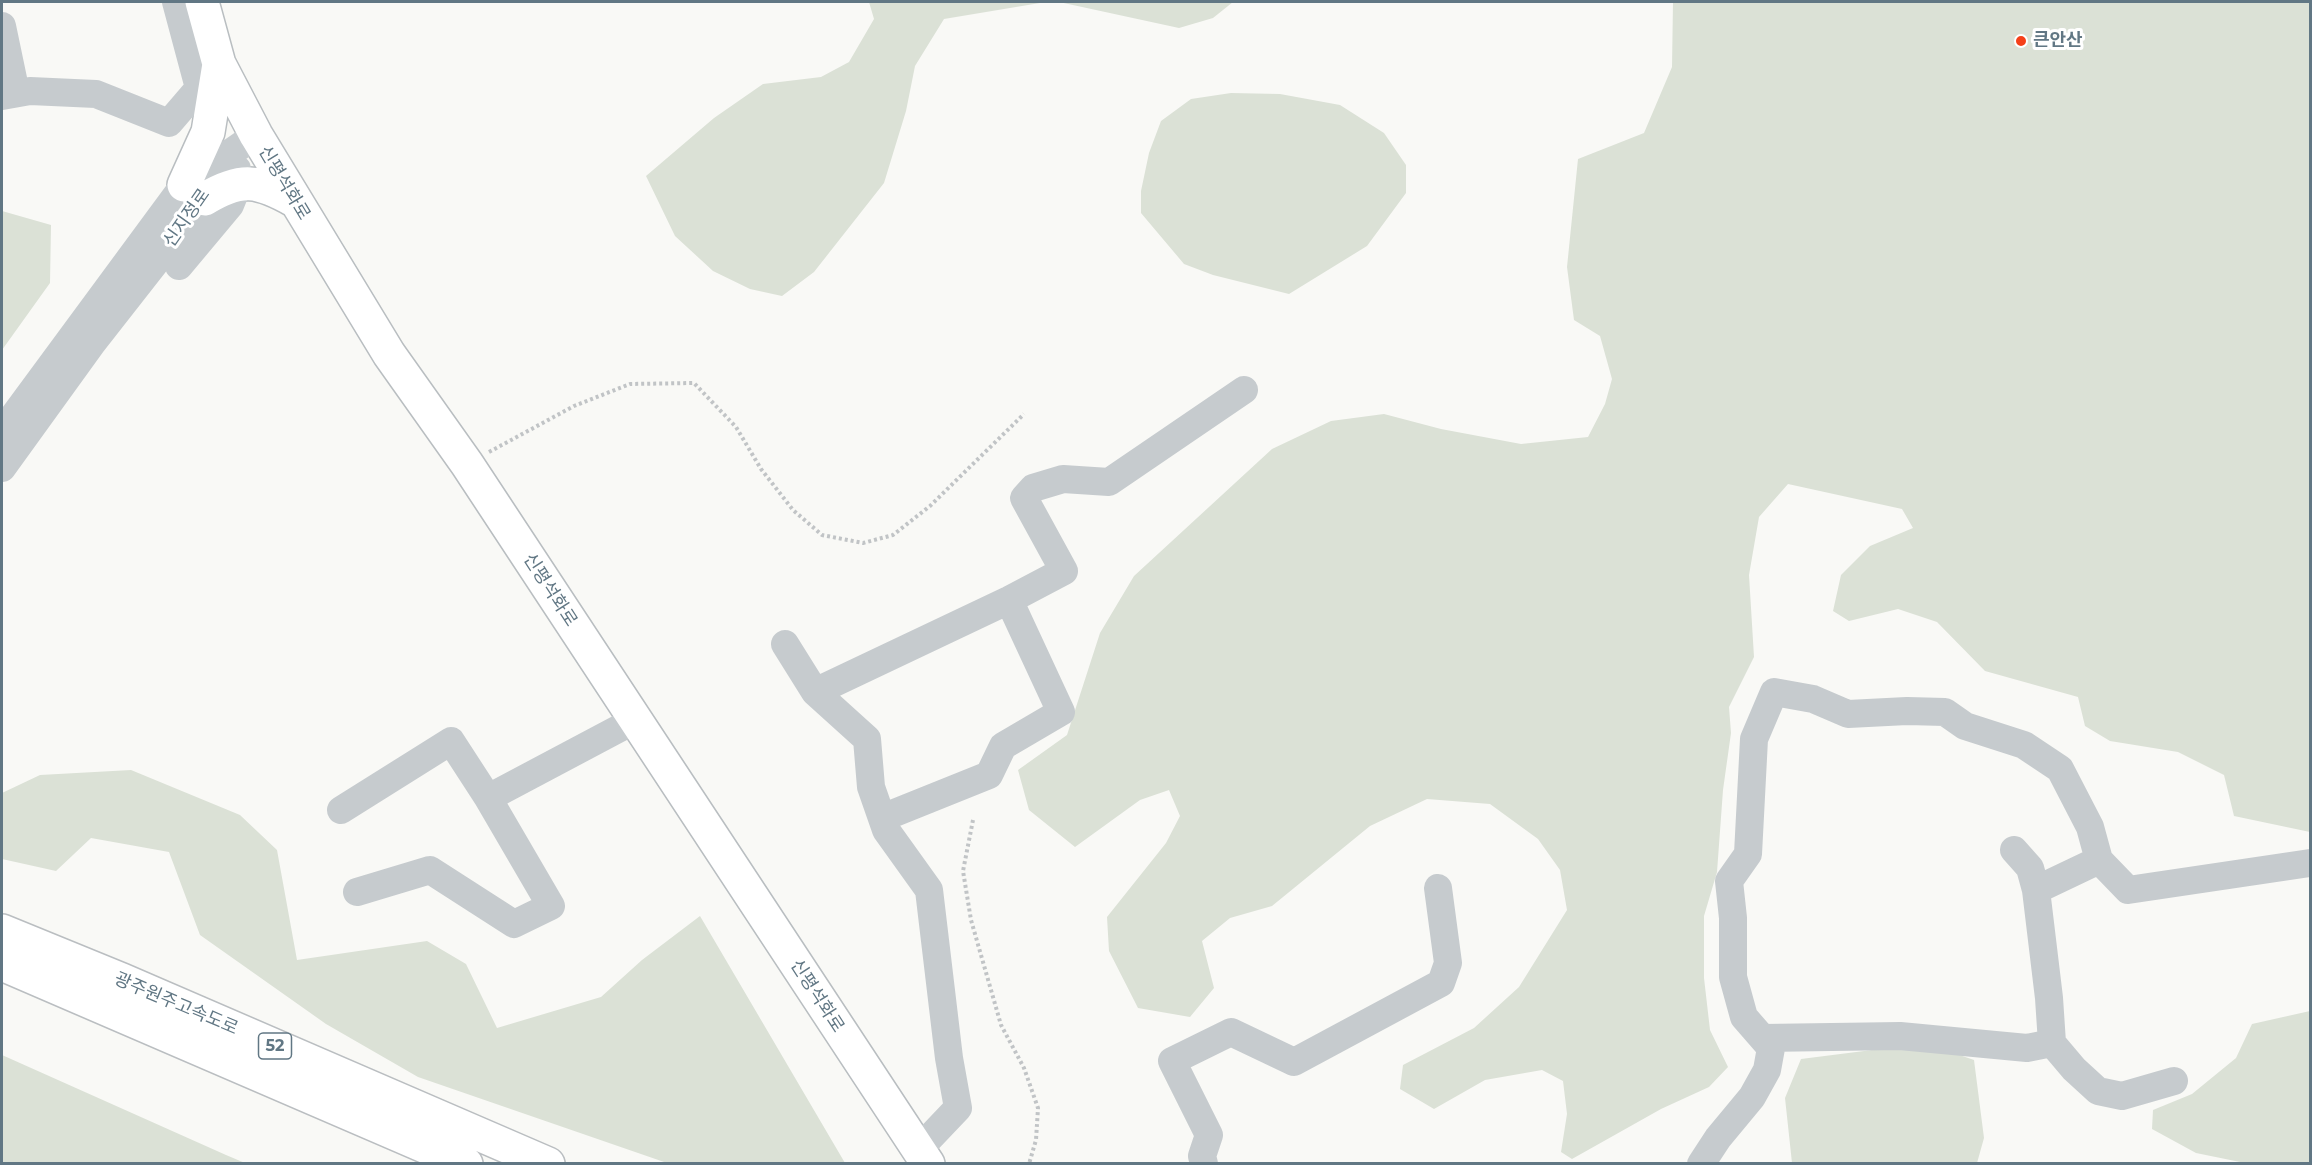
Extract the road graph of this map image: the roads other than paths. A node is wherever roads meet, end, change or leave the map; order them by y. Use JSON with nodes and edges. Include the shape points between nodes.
{"nodes":[{"id":1,"x":176,"y":2,"type":"edge"},
{"id":2,"x":202,"y":2,"type":"edge"},
{"id":3,"x":2,"y":26,"type":"edge"},
{"id":4,"x":219,"y":64,"type":"junction"},
{"id":5,"x":9,"y":95,"type":"edge"},
{"id":6,"x":198,"y":115,"type":"junction"},
{"id":7,"x":256,"y":135,"type":"junction"},
{"id":8,"x":230,"y":166,"type":"junction"},
{"id":9,"x":194,"y":192,"type":"junction"},
{"id":10,"x":295,"y":201,"type":"junction"},
{"id":11,"x":179,"y":266,"type":"dead end"},
{"id":12,"x":1244,"y":390,"type":"dead end"},
{"id":13,"x":2,"y":432,"type":"edge"},
{"id":14,"x":2,"y":468,"type":"edge"},
{"id":15,"x":1009,"y":600,"type":"junction"},
{"id":16,"x":785,"y":644,"type":"dead end"},
{"id":17,"x":815,"y":692,"type":"junction"},
{"id":18,"x":635,"y":720,"type":"junction"},
{"id":19,"x":488,"y":798,"type":"junction"},
{"id":20,"x":341,"y":810,"type":"dead end"},
{"id":21,"x":882,"y":818,"type":"junction"},
{"id":22,"x":2014,"y":850,"type":"dead end"},
{"id":23,"x":2099,"y":860,"type":"junction"},
{"id":24,"x":2310,"y":864,"type":"edge"},
{"id":25,"x":1438,"y":888,"type":"dead end"},
{"id":26,"x":2036,"y":890,"type":"junction"},
{"id":27,"x":357,"y":892,"type":"dead end"},
{"id":28,"x":2,"y":931,"type":"edge"},
{"id":29,"x":2,"y":964,"type":"edge"},
{"id":30,"x":1763,"y":1038,"type":"junction"},
{"id":31,"x":2052,"y":1042,"type":"junction"},
{"id":32,"x":2174,"y":1081,"type":"dead end"},
{"id":33,"x":923,"y":1156,"type":"edge"},
{"id":34,"x":466,"y":1164,"type":"edge"},
{"id":35,"x":548,"y":1164,"type":"edge"},
{"id":36,"x":1204,"y":1164,"type":"edge"},
{"id":37,"x":1701,"y":1164,"type":"edge"}],
"edges":[{"from":1,"to":6,"type":"street","via":[[199,88]]},
{"from":2,"to":4,"type":"main road","name":"신평석화로"},
{"from":3,"to":5,"type":"street"},
{"from":4,"to":6,"type":"main road"},
{"from":4,"to":7,"type":"main road","name":"신평석화로"},
{"from":5,"to":6,"type":"street","via":[[30,91],[96,94],[169,123]]},
{"from":6,"to":8,"type":"street"},
{"from":6,"to":9,"type":"main road"},
{"from":7,"to":8,"type":"street"},
{"from":7,"to":10,"type":"main road","name":"신평석화로"},
{"from":8,"to":9,"type":"main road","via":[[223,188]]},
{"from":8,"to":10,"type":"main road","via":[[250,183],[273,188]]},
{"from":8,"to":11,"type":"street","via":[[230,205]]},
{"from":9,"to":13,"type":"street","name":"신지정로"},
{"from":9,"to":14,"type":"street","name":"신지정로"},
{"from":10,"to":18,"type":"main road","name":"신평석화로","via":[[389,354],[467,464]]},
{"from":12,"to":15,"type":"street","via":[[1109,482],[1063,479],[1033,488],[1024,498],[1064,571]]},
{"from":15,"to":17,"type":"street"},
{"from":15,"to":21,"type":"street","via":[[1061,712],[1003,746],[989,775]]},
{"from":16,"to":17,"type":"street"},
{"from":17,"to":21,"type":"street","via":[[867,739],[871,786]]},
{"from":18,"to":19,"type":"street"},
{"from":18,"to":33,"type":"main road","name":"신평석화로"},
{"from":19,"to":20,"type":"street","via":[[451,741]]},
{"from":19,"to":27,"type":"street","via":[[551,906],[514,924],[430,870]]},
{"from":21,"to":33,"type":"street","via":[[886,830],[929,890],[958,1108]]},
{"from":22,"to":26,"type":"street","via":[[2030,868]]},
{"from":23,"to":24,"type":"street","via":[[2128,890]]},
{"from":23,"to":26,"type":"street"},
{"from":23,"to":30,"type":"street","via":[[2090,827],[2060,769],[2024,746],[1965,726],[1945,712],[1848,714],[1813,699],[1774,693],[1754,739],[1748,854],[1729,881],[1733,977],[1744,1017]]},
{"from":25,"to":36,"type":"street","via":[[1448,963],[1441,983],[1294,1062],[1231,1032],[1172,1061],[1209,1136],[1202,1156]]},
{"from":26,"to":31,"type":"street"},
{"from":28,"to":35,"type":"main road","name":"광주원주고속도로","number":"52"},
{"from":29,"to":34,"type":"main road","name":"광주원주고속도로","number":"52"},
{"from":30,"to":31,"type":"street","via":[[1900,1036],[2027,1048]]},
{"from":30,"to":37,"type":"street","via":[[1772,1048],[1767,1070],[1752,1097]]},
{"from":31,"to":32,"type":"street","via":[[2098,1091],[2122,1096]]}]}
